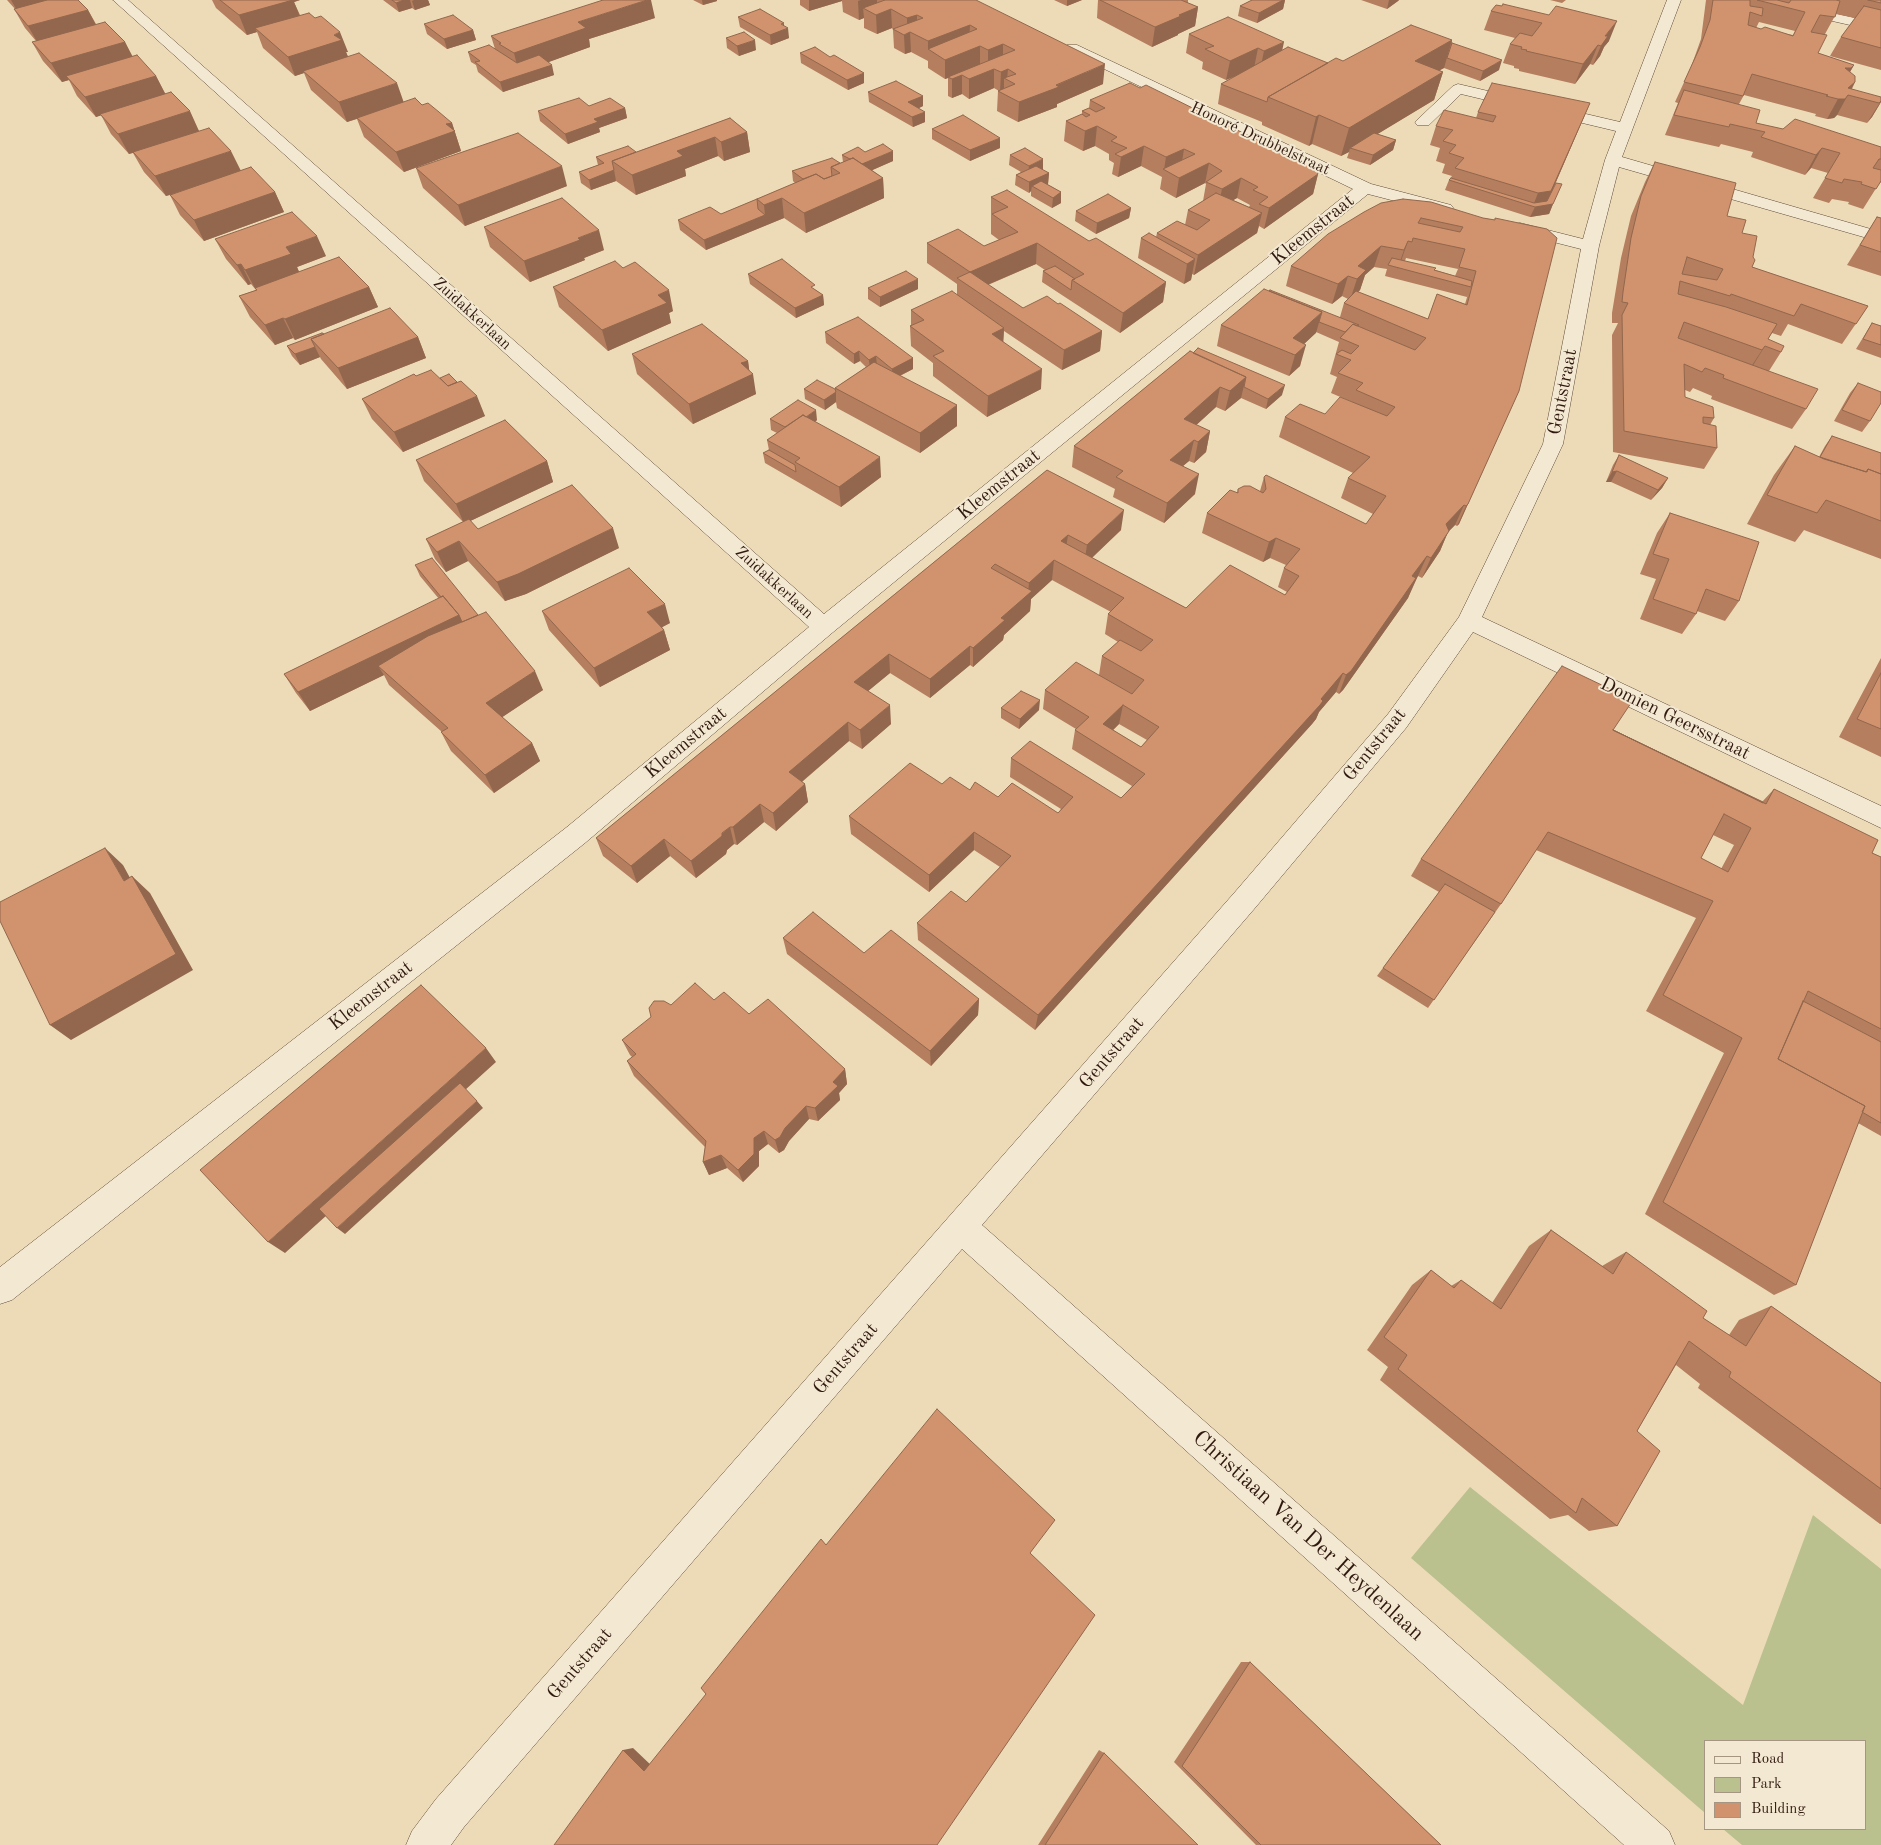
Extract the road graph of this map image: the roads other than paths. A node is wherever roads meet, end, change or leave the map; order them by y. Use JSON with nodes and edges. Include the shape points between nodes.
{"nodes":[{"id":1,"x":120,"y":0,"type":"edge"},
{"id":2,"x":1674,"y":0,"type":"edge"},
{"id":3,"x":1757,"y":0,"type":"edge"},
{"id":4,"x":1881,"y":28,"type":"edge"},
{"id":5,"x":1062,"y":43,"type":"edge"},
{"id":6,"x":1423,"y":122,"type":"edge"},
{"id":7,"x":1625,"y":128,"type":"junction"},
{"id":8,"x":1613,"y":160,"type":"junction"},
{"id":9,"x":1365,"y":188,"type":"junction"},
{"id":10,"x":1459,"y":212,"type":"edge"},
{"id":11,"x":1505,"y":224,"type":"edge"},
{"id":12,"x":1881,"y":237,"type":"edge"},
{"id":13,"x":1590,"y":246,"type":"junction"},
{"id":14,"x":1469,"y":620,"type":"junction"},
{"id":15,"x":824,"y":627,"type":"junction"},
{"id":16,"x":1881,"y":818,"type":"edge"},
{"id":17,"x":961,"y":1227,"type":"junction"},
{"id":18,"x":0,"y":1288,"type":"edge"},
{"id":19,"x":426,"y":1845,"type":"edge"},
{"id":20,"x":1655,"y":1845,"type":"edge"}],
"edges":[{"from":1,"to":15,"type":"street","name":"Zuidakkerlaan"},
{"from":2,"to":7,"type":"street","name":"Gentstraat"},
{"from":3,"to":4,"type":"street"},
{"from":5,"to":9,"type":"street","name":"Honoré Drubbelstraat"},
{"from":6,"to":7,"type":"street","via":[[1458,90]]},
{"from":7,"to":8,"type":"street","name":"Gentstraat"},
{"from":8,"to":12,"type":"street"},
{"from":8,"to":13,"type":"street","name":"Gentstraat"},
{"from":9,"to":10,"type":"street","name":"Honoré Drubbelstraat"},
{"from":9,"to":15,"type":"street","name":"Kleemstraat"},
{"from":11,"to":13,"type":"street"},
{"from":13,"to":14,"type":"street","name":"Gentstraat","via":[[1553,444]]},
{"from":14,"to":16,"type":"street","name":"Domien Geersstraat"},
{"from":14,"to":17,"type":"street","name":"Gentstraat","via":[[1391,729]]},
{"from":15,"to":18,"type":"street","name":"Kleemstraat","via":[[576,835]]},
{"from":17,"to":19,"type":"street","name":"Gentstraat","via":[[450,1813]]},
{"from":17,"to":20,"type":"street","name":"Christiaan Van Der Heydenlaan"}]}
